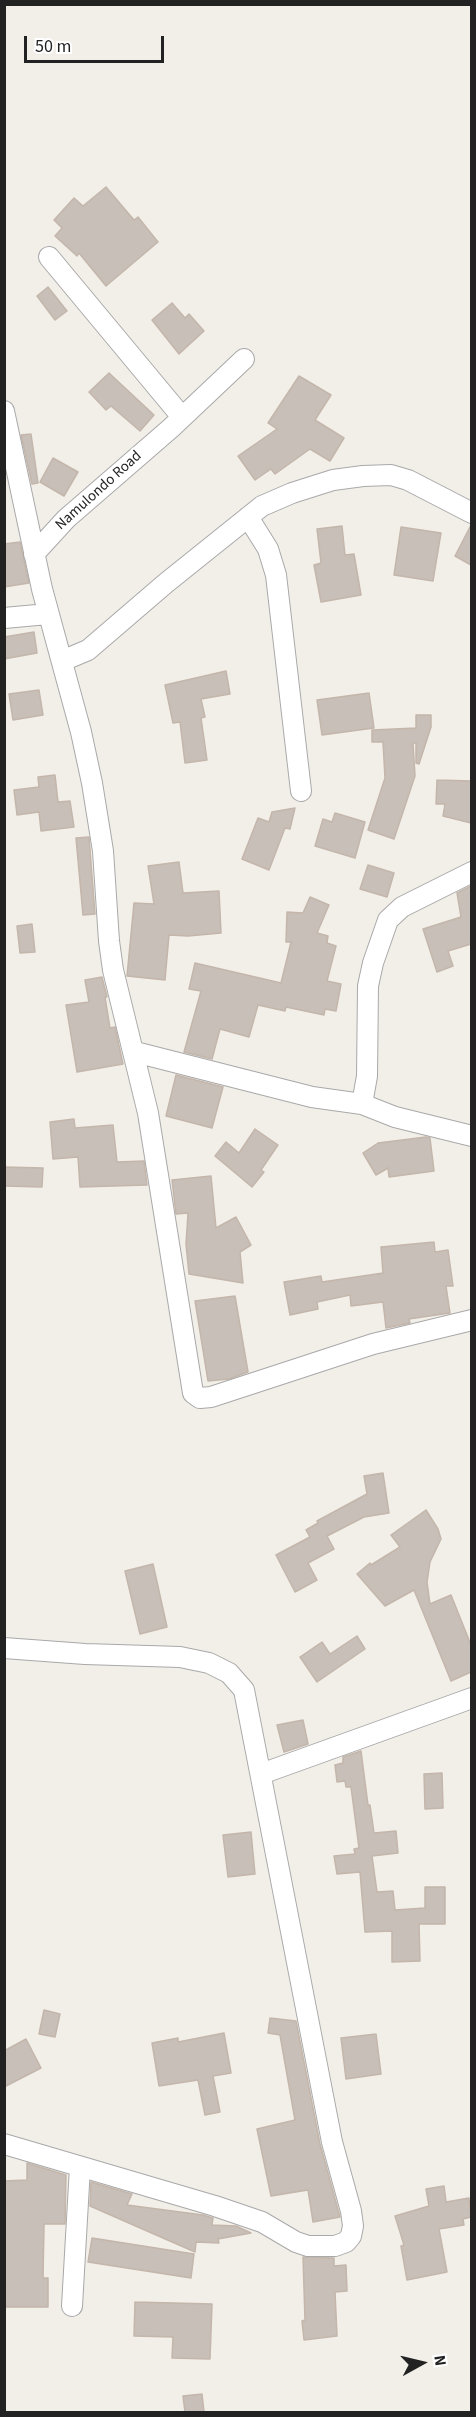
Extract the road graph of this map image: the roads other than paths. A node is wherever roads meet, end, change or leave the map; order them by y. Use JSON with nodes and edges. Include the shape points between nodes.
{"nodes":[{"id":1,"x":49,"y":256,"type":"dead end"},
{"id":2,"x":244,"y":359,"type":"dead end"},
{"id":3,"x":4,"y":411,"type":"edge"},
{"id":4,"x":182,"y":417,"type":"junction"},
{"id":5,"x":471,"y":513,"type":"edge"},
{"id":6,"x":248,"y":517,"type":"junction"},
{"id":7,"x":34,"y":554,"type":"junction"},
{"id":8,"x":48,"y":614,"type":"junction"},
{"id":9,"x":4,"y":618,"type":"edge"},
{"id":10,"x":62,"y":661,"type":"junction"},
{"id":11,"x":302,"y":791,"type":"dead end"},
{"id":12,"x":471,"y":872,"type":"edge"},
{"id":13,"x":135,"y":1052,"type":"junction"},
{"id":14,"x":362,"y":1104,"type":"junction"},
{"id":15,"x":471,"y":1136,"type":"edge"},
{"id":16,"x":471,"y":1320,"type":"edge"},
{"id":17,"x":4,"y":1648,"type":"edge"},
{"id":18,"x":471,"y":1698,"type":"edge"},
{"id":19,"x":261,"y":1774,"type":"junction"},
{"id":20,"x":4,"y":2144,"type":"edge"},
{"id":21,"x":80,"y":2168,"type":"junction"},
{"id":22,"x":72,"y":2306,"type":"dead end"}],
"edges":[{"from":1,"to":4,"type":"street"},
{"from":2,"to":4,"type":"street","name":"Namulondo Road"},
{"from":3,"to":7,"type":"street"},
{"from":4,"to":7,"type":"street","name":"Namulondo Road","via":[[66,519]]},
{"from":5,"to":6,"type":"street","via":[[391,475],[311,486],[262,506]]},
{"from":6,"to":10,"type":"street","via":[[87,650]]},
{"from":6,"to":11,"type":"street","via":[[268,549],[276,575]]},
{"from":7,"to":8,"type":"street"},
{"from":8,"to":9,"type":"street"},
{"from":8,"to":10,"type":"street"},
{"from":10,"to":13,"type":"street","via":[[92,783],[103,851],[113,970]]},
{"from":12,"to":14,"type":"street","via":[[402,908],[388,920],[368,986],[367,1076]]},
{"from":13,"to":14,"type":"street","via":[[312,1097]]},
{"from":13,"to":16,"type":"street","via":[[196,1396],[211,1397],[373,1344]]},
{"from":14,"to":15,"type":"street","via":[[387,1115]]},
{"from":17,"to":19,"type":"street","via":[[180,1657],[209,1663],[229,1673],[244,1690]]},
{"from":18,"to":19,"type":"street"},
{"from":19,"to":21,"type":"street","via":[[332,2142],[351,2211],[351,2236],[335,2247],[308,2246],[262,2222]]},
{"from":20,"to":21,"type":"street"},
{"from":21,"to":22,"type":"street"}]}
